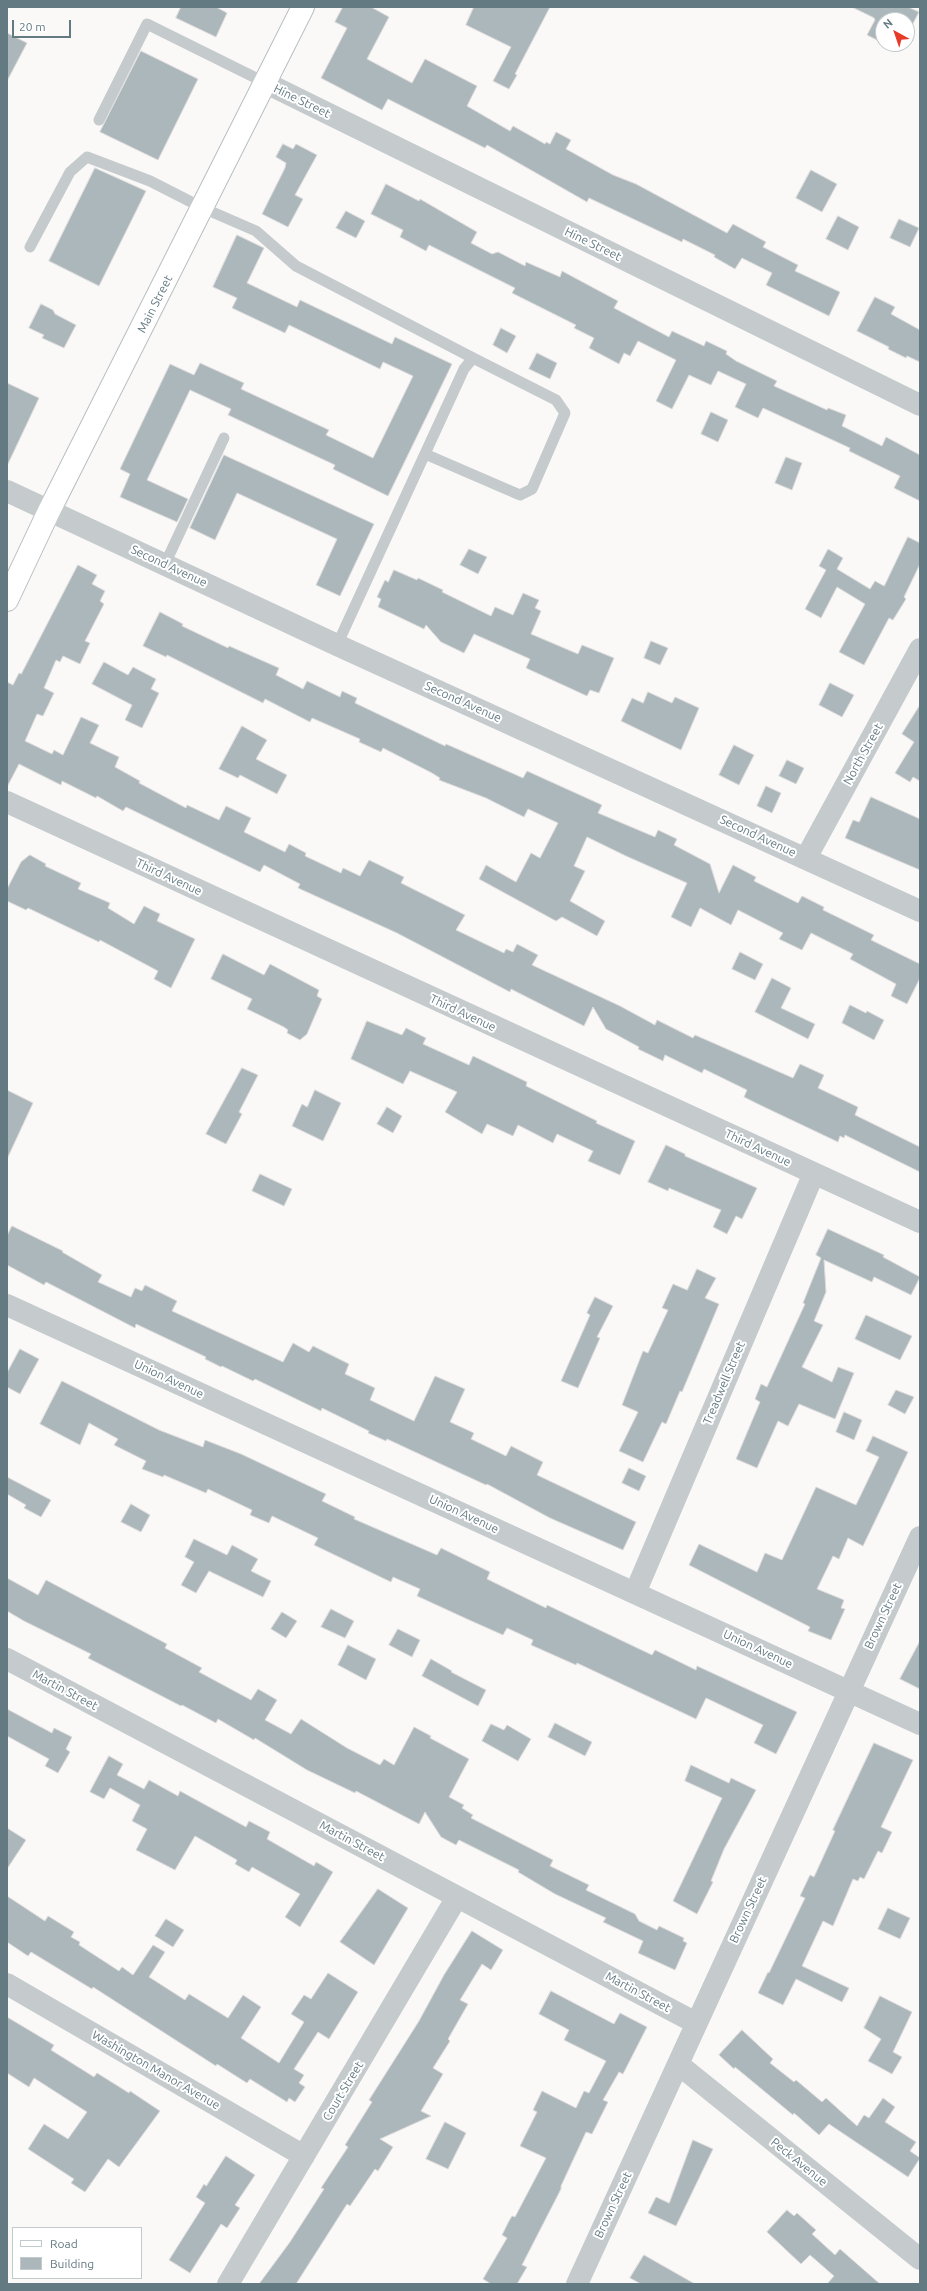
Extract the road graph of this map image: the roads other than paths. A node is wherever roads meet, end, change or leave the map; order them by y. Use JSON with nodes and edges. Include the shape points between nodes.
{"nodes":[{"id":1,"x":303,"y":7,"type":"edge"},
{"id":2,"x":266,"y":83,"type":"junction"},
{"id":3,"x":99,"y":120,"type":"dead end"},
{"id":4,"x":203,"y":208,"type":"junction"},
{"id":5,"x":30,"y":247,"type":"dead end"},
{"id":6,"x":473,"y":358,"type":"junction"},
{"id":7,"x":920,"y":406,"type":"edge"},
{"id":8,"x":224,"y":438,"type":"dead end"},
{"id":9,"x":425,"y":454,"type":"junction"},
{"id":10,"x":7,"y":491,"type":"edge"},
{"id":11,"x":50,"y":511,"type":"junction"},
{"id":12,"x":165,"y":564,"type":"junction"},
{"id":13,"x":7,"y":600,"type":"edge"},
{"id":14,"x":337,"y":645,"type":"junction"},
{"id":15,"x":920,"y":649,"type":"edge"},
{"id":16,"x":7,"y":802,"type":"edge"},
{"id":17,"x":806,"y":858,"type":"junction"},
{"id":18,"x":920,"y":911,"type":"edge"},
{"id":19,"x":814,"y":1174,"type":"junction"},
{"id":20,"x":920,"y":1222,"type":"edge"},
{"id":21,"x":7,"y":1305,"type":"edge"},
{"id":22,"x":920,"y":1537,"type":"edge"},
{"id":23,"x":635,"y":1593,"type":"junction"},
{"id":24,"x":7,"y":1659,"type":"edge"},
{"id":25,"x":849,"y":1691,"type":"junction"},
{"id":26,"x":920,"y":1724,"type":"edge"},
{"id":27,"x":457,"y":1897,"type":"junction"},
{"id":28,"x":7,"y":1984,"type":"edge"},
{"id":29,"x":696,"y":2023,"type":"junction"},
{"id":30,"x":678,"y":2064,"type":"junction"},
{"id":31,"x":304,"y":2156,"type":"junction"},
{"id":32,"x":919,"y":2254,"type":"edge"},
{"id":33,"x":228,"y":2284,"type":"edge"},
{"id":34,"x":577,"y":2284,"type":"edge"}],
"edges":[{"from":1,"to":2,"type":"street","name":"Main Street"},
{"from":2,"to":3,"type":"lane","via":[[147,24]]},
{"from":2,"to":4,"type":"street","name":"Main Street"},
{"from":2,"to":7,"type":"street","name":"Hine Street"},
{"from":4,"to":5,"type":"lane","via":[[150,181],[87,157],[70,172]]},
{"from":4,"to":6,"type":"lane","via":[[256,231],[296,266]]},
{"from":4,"to":11,"type":"street","name":"Main Street"},
{"from":6,"to":9,"type":"lane","via":[[464,369]]},
{"from":6,"to":9,"type":"lane","via":[[556,400],[565,413],[532,489],[520,495]]},
{"from":8,"to":12,"type":"lane"},
{"from":9,"to":14,"type":"lane"},
{"from":10,"to":11,"type":"street","name":"Second Avenue"},
{"from":11,"to":12,"type":"street","name":"Second Avenue"},
{"from":11,"to":13,"type":"street","name":"Main Street"},
{"from":12,"to":14,"type":"street","name":"Second Avenue"},
{"from":14,"to":17,"type":"street","name":"Second Avenue"},
{"from":15,"to":17,"type":"street","name":"North Street"},
{"from":16,"to":19,"type":"street","name":"Third Avenue"},
{"from":17,"to":18,"type":"street","name":"Second Avenue"},
{"from":19,"to":20,"type":"street","name":"Third Avenue"},
{"from":19,"to":23,"type":"street","name":"Treadwell Street"},
{"from":21,"to":23,"type":"street","name":"Union Avenue"},
{"from":22,"to":25,"type":"street","name":"Brown Street"},
{"from":23,"to":25,"type":"street","name":"Union Avenue"},
{"from":24,"to":27,"type":"street","name":"Martin Street"},
{"from":25,"to":26,"type":"street","name":"Union Avenue"},
{"from":25,"to":29,"type":"street","name":"Brown Street"},
{"from":27,"to":29,"type":"street","name":"Martin Street"},
{"from":27,"to":31,"type":"street","name":"Court Street"},
{"from":28,"to":31,"type":"street","name":"Washington Manor Avenue"},
{"from":29,"to":30,"type":"street","name":"Brown Street"},
{"from":30,"to":32,"type":"street","name":"Peck Avenue"},
{"from":30,"to":34,"type":"street","name":"Brown Street"},
{"from":31,"to":33,"type":"street","name":"Court Street"}]}
